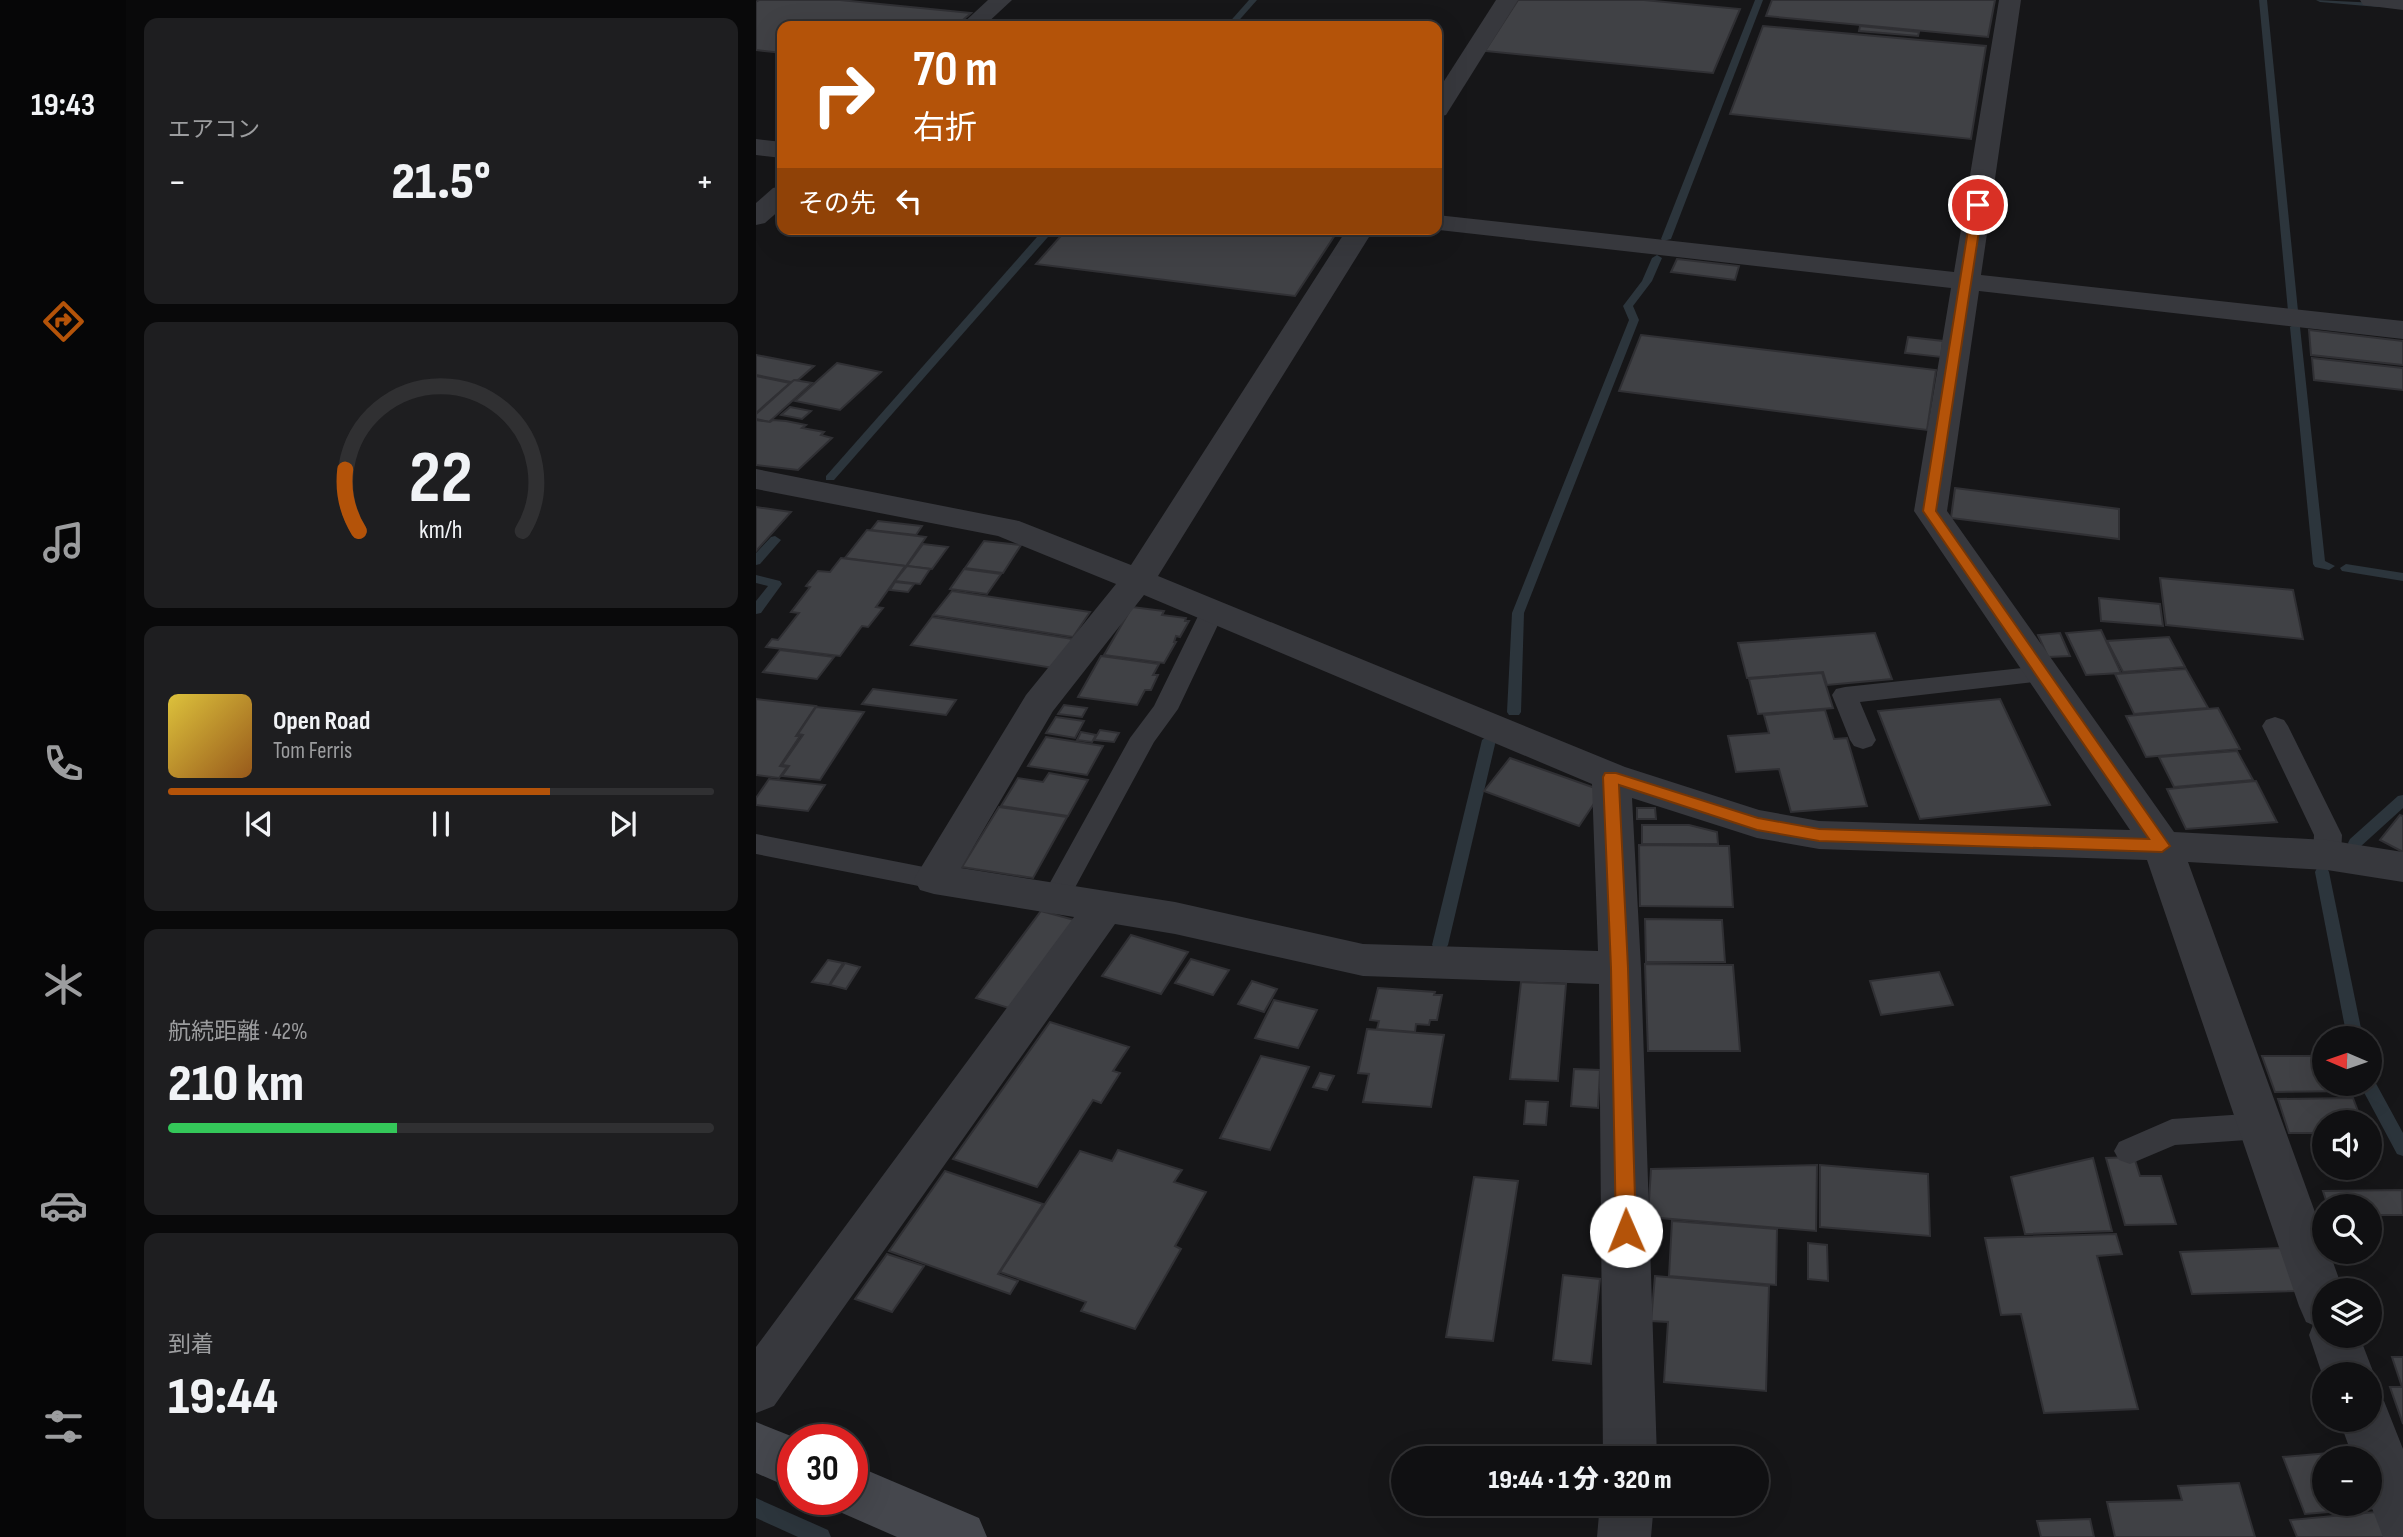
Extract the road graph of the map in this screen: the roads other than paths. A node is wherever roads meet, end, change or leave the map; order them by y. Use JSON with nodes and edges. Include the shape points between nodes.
{"nodes":[{"id":1,"x":1001,"y":0,"type":"edge"},
{"id":2,"x":1507,"y":0,"type":"edge"},
{"id":3,"x":2010,"y":0,"type":"edge"},
{"id":4,"x":2371,"y":0,"type":"edge"},
{"id":5,"x":2403,"y":3,"type":"edge"},
{"id":6,"x":977,"y":21,"type":"edge"},
{"id":7,"x":1442,"y":102,"type":"edge"},
{"id":8,"x":756,"y":147,"type":"edge"},
{"id":9,"x":777,"y":149,"type":"edge"},
{"id":10,"x":777,"y":198,"type":"edge"},
{"id":11,"x":756,"y":217,"type":"edge"},
{"id":12,"x":1442,"y":224,"type":"edge"},
{"id":13,"x":1357,"y":235,"type":"edge"},
{"id":14,"x":1966,"y":282,"type":"junction"},
{"id":15,"x":2403,"y":330,"type":"edge"},
{"id":16,"x":756,"y":479,"type":"edge"},
{"id":17,"x":1138,"y":580,"type":"junction"},
{"id":18,"x":1213,"y":610,"type":"junction"},
{"id":19,"x":2042,"y":674,"type":"junction"},
{"id":20,"x":2275,"y":726,"type":"dead end"},
{"id":21,"x":1863,"y":740,"type":"dead end"},
{"id":22,"x":1611,"y":777,"type":"junction"},
{"id":23,"x":756,"y":844,"type":"edge"},
{"id":24,"x":2162,"y":846,"type":"junction"},
{"id":25,"x":2327,"y":855,"type":"junction"},
{"id":26,"x":2403,"y":867,"type":"edge"},
{"id":27,"x":934,"y":879,"type":"junction"},
{"id":28,"x":1055,"y":899,"type":"junction"},
{"id":29,"x":1104,"y":907,"type":"junction"},
{"id":30,"x":1620,"y":968,"type":"junction"},
{"id":31,"x":2261,"y":1126,"type":"junction"},
{"id":32,"x":2130,"y":1151,"type":"dead end"},
{"id":33,"x":2314,"y":1278,"type":"edge"},
{"id":34,"x":756,"y":1389,"type":"edge"},
{"id":35,"x":2370,"y":1432,"type":"edge"},
{"id":36,"x":1630,"y":1446,"type":"edge"},
{"id":37,"x":756,"y":1447,"type":"edge"},
{"id":38,"x":777,"y":1456,"type":"edge"},
{"id":39,"x":868,"y":1497,"type":"edge"},
{"id":40,"x":1626,"y":1516,"type":"edge"},
{"id":41,"x":2403,"y":1520,"type":"edge"},
{"id":42,"x":960,"y":1537,"type":"edge"},
{"id":43,"x":1624,"y":1537,"type":"edge"}],
"edges":[{"from":1,"to":6,"type":"street"},
{"from":2,"to":7,"type":"street"},
{"from":3,"to":14,"type":"street"},
{"from":4,"to":5,"type":"street"},
{"from":8,"to":9,"type":"street"},
{"from":10,"to":11,"type":"street"},
{"from":12,"to":14,"type":"street"},
{"from":13,"to":17,"type":"street"},
{"from":14,"to":15,"type":"street"},
{"from":14,"to":19,"type":"street","via":[[1930,511]]},
{"from":16,"to":17,"type":"street","via":[[1007,528]]},
{"from":17,"to":18,"type":"street"},
{"from":17,"to":27,"type":"street","via":[[1039,704]]},
{"from":18,"to":22,"type":"street"},
{"from":18,"to":28,"type":"lane","via":[[1165,709],[1143,738]]},
{"from":19,"to":21,"type":"lane","via":[[1845,695]]},
{"from":19,"to":24,"type":"street"},
{"from":20,"to":25,"type":"lane","via":[[2328,835]]},
{"from":22,"to":24,"type":"street","via":[[1757,824],[1819,835]]},
{"from":22,"to":30,"type":"street"},
{"from":23,"to":27,"type":"lane"},
{"from":24,"to":25,"type":"street"},
{"from":24,"to":31,"type":"street"},
{"from":25,"to":26,"type":"street"},
{"from":27,"to":28,"type":"street"},
{"from":28,"to":29,"type":"street"},
{"from":29,"to":30,"type":"street","via":[[1363,960]]},
{"from":29,"to":34,"type":"street"},
{"from":30,"to":36,"type":"street"},
{"from":31,"to":32,"type":"lane","via":[[2172,1132]]},
{"from":31,"to":33,"type":"street"},
{"from":35,"to":41,"type":"street"},
{"from":37,"to":38,"type":"street"},
{"from":39,"to":42,"type":"street"},
{"from":40,"to":43,"type":"street"}]}
